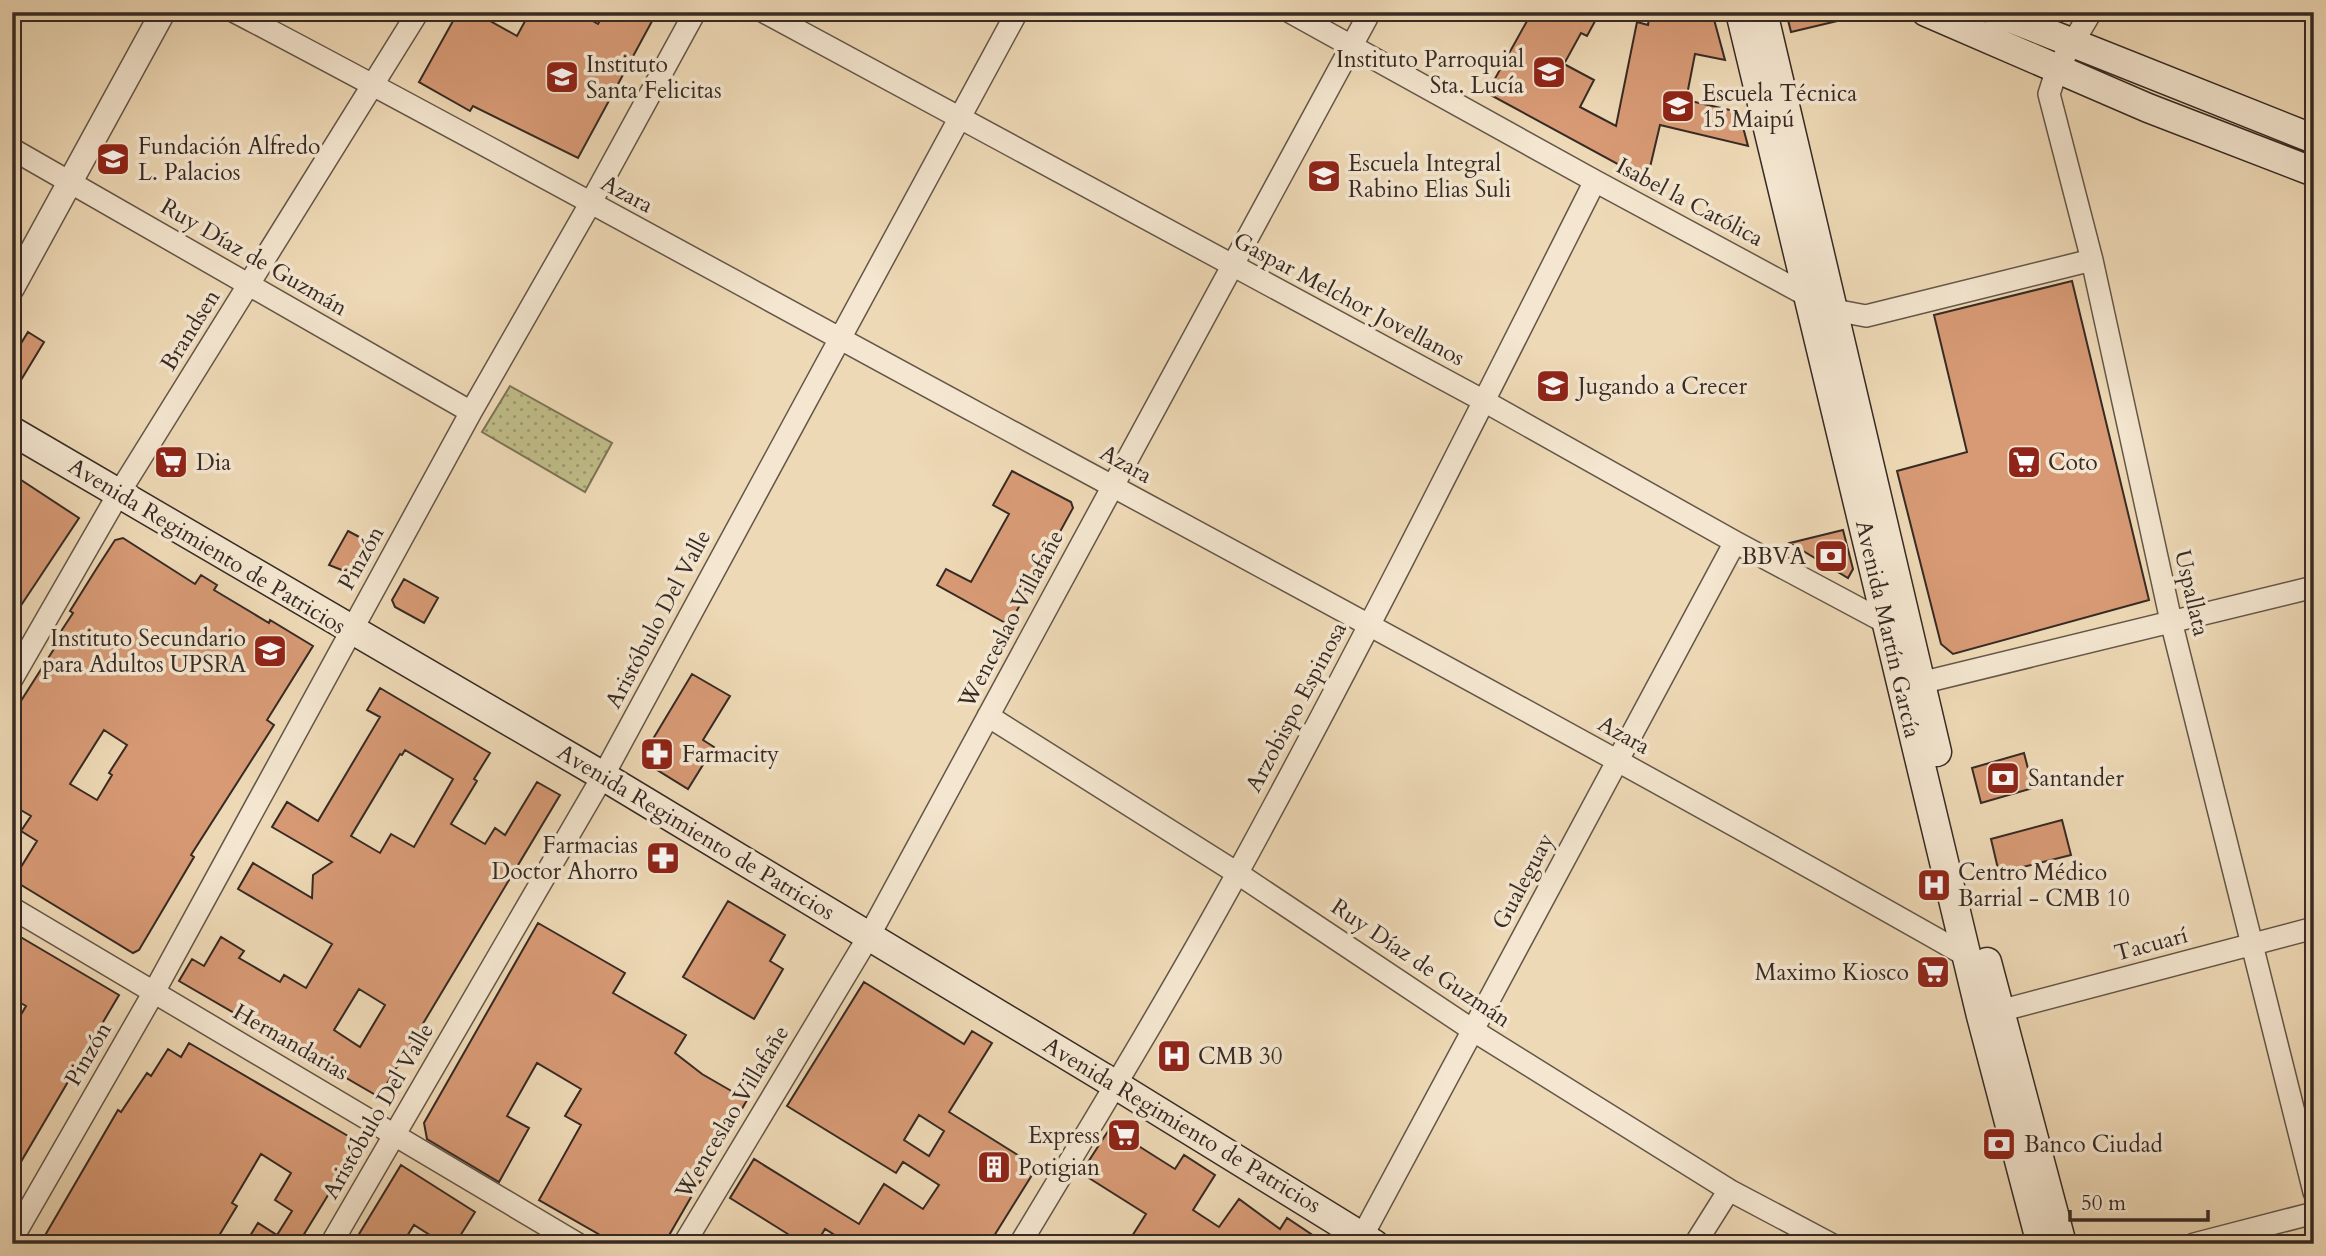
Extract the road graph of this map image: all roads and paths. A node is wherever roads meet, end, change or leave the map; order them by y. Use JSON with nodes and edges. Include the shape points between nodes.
{"nodes":[{"id":1,"x":163,"y":12,"type":"edge"},
{"id":2,"x":235,"y":12,"type":"edge"},
{"id":3,"x":418,"y":12,"type":"edge"},
{"id":4,"x":695,"y":12,"type":"edge"},
{"id":5,"x":764,"y":12,"type":"edge"},
{"id":6,"x":1017,"y":12,"type":"edge"},
{"id":7,"x":1290,"y":12,"type":"edge"},
{"id":8,"x":1370,"y":12,"type":"edge"},
{"id":9,"x":1740,"y":12,"type":"edge"},
{"id":10,"x":1763,"y":12,"type":"edge"},
{"id":11,"x":1926,"y":12,"type":"edge"},
{"id":12,"x":1995,"y":12,"type":"edge"},
{"id":13,"x":2091,"y":12,"type":"edge"},
{"id":14,"x":2070,"y":43,"type":"junction"},
{"id":15,"x":1352,"y":46,"type":"junction"},
{"id":16,"x":2057,"y":69,"type":"junction"},
{"id":17,"x":374,"y":85,"type":"junction"},
{"id":18,"x":960,"y":118,"type":"junction"},
{"id":19,"x":2314,"y":139,"type":"edge"},
{"id":20,"x":12,"y":149,"type":"edge"},
{"id":21,"x":2314,"y":172,"type":"edge"},
{"id":22,"x":1595,"y":181,"type":"junction"},
{"id":23,"x":70,"y":182,"type":"junction"},
{"id":24,"x":590,"y":204,"type":"junction"},
{"id":25,"x":2092,"y":260,"type":"junction"},
{"id":26,"x":1231,"y":266,"type":"junction"},
{"id":27,"x":249,"y":285,"type":"junction"},
{"id":28,"x":12,"y":288,"type":"edge"},
{"id":29,"x":1809,"y":295,"type":"junction"},
{"id":30,"x":1834,"y":310,"type":"junction"},
{"id":31,"x":839,"y":338,"type":"junction"},
{"id":32,"x":1484,"y":401,"type":"junction"},
{"id":33,"x":471,"y":412,"type":"junction"},
{"id":34,"x":12,"y":431,"type":"edge"},
{"id":35,"x":1112,"y":486,"type":"junction"},
{"id":36,"x":119,"y":493,"type":"junction"},
{"id":37,"x":1735,"y":542,"type":"junction"},
{"id":38,"x":2314,"y":587,"type":"edge"},
{"id":39,"x":2171,"y":621,"type":"junction"},
{"id":40,"x":1369,"y":627,"type":"junction"},
{"id":41,"x":1898,"y":628,"type":"junction"},
{"id":42,"x":351,"y":631,"type":"junction"},
{"id":43,"x":12,"y":679,"type":"edge"},
{"id":44,"x":1911,"y":685,"type":"junction"},
{"id":45,"x":988,"y":716,"type":"junction"},
{"id":46,"x":1616,"y":761,"type":"junction"},
{"id":47,"x":603,"y":776,"type":"junction"},
{"id":48,"x":1237,"y":873,"type":"junction"},
{"id":49,"x":12,"y":908,"type":"edge"},
{"id":50,"x":2314,"y":928,"type":"edge"},
{"id":51,"x":869,"y":936,"type":"junction"},
{"id":52,"x":2253,"y":944,"type":"junction"},
{"id":53,"x":1978,"y":962,"type":"junction"},
{"id":54,"x":154,"y":992,"type":"junction"},
{"id":55,"x":1991,"y":1014,"type":"junction"},
{"id":56,"x":1474,"y":1031,"type":"junction"},
{"id":57,"x":1116,"y":1085,"type":"junction"},
{"id":58,"x":395,"y":1133,"type":"junction"},
{"id":59,"x":1729,"y":1190,"type":"junction"},
{"id":60,"x":2314,"y":1192,"type":"edge"},
{"id":61,"x":2314,"y":1213,"type":"edge"},
{"id":62,"x":12,"y":1239,"type":"edge"},
{"id":63,"x":1365,"y":1241,"type":"edge"},
{"id":64,"x":331,"y":1244,"type":"edge"},
{"id":65,"x":578,"y":1244,"type":"edge"},
{"id":66,"x":684,"y":1244,"type":"edge"},
{"id":67,"x":1020,"y":1244,"type":"edge"},
{"id":68,"x":1695,"y":1244,"type":"edge"},
{"id":69,"x":1831,"y":1244,"type":"edge"},
{"id":70,"x":2041,"y":1244,"type":"edge"},
{"id":71,"x":2062,"y":1244,"type":"edge"},
{"id":72,"x":2194,"y":1244,"type":"edge"}],
"edges":[{"from":1,"to":23,"type":"street"},
{"from":2,"to":17,"type":"street","name":"Azara"},
{"from":3,"to":17,"type":"street","name":"Brandsen"},
{"from":4,"to":24,"type":"street","name":"Pinzón"},
{"from":5,"to":18,"type":"street","name":"Gaspar Melchor Jovellanos"},
{"from":6,"to":18,"type":"street","name":"Aristóbulo Del Valle"},
{"from":7,"to":15,"type":"street","name":"Isabel la Católica"},
{"from":8,"to":15,"type":"street","name":"Wenceslao Villafañe"},
{"from":9,"to":29,"type":"main road","name":"Avenida Martín García"},
{"from":10,"to":30,"type":"main road","name":"Avenida Martín García"},
{"from":11,"to":16,"type":"main road"},
{"from":12,"to":14,"type":"main road"},
{"from":13,"to":14,"type":"street","name":"Uspallata"},
{"from":14,"to":16,"type":"street","name":"Uspallata"},
{"from":14,"to":19,"type":"main road"},
{"from":15,"to":22,"type":"street","name":"Isabel la Católica"},
{"from":15,"to":26,"type":"street","name":"Wenceslao Villafañe"},
{"from":16,"to":21,"type":"main road"},
{"from":16,"to":25,"type":"street","name":"Uspallata","via":[[2049,94]]},
{"from":17,"to":24,"type":"street","name":"Azara"},
{"from":17,"to":27,"type":"street","name":"Brandsen"},
{"from":18,"to":26,"type":"street","name":"Gaspar Melchor Jovellanos"},
{"from":18,"to":31,"type":"street","name":"Aristóbulo Del Valle"},
{"from":20,"to":23,"type":"street","name":"Ruy Díaz de Guzmán"},
{"from":22,"to":29,"type":"street","name":"Isabel la Católica"},
{"from":22,"to":32,"type":"street","name":"Arzobispo Espinosa"},
{"from":23,"to":27,"type":"street","name":"Ruy Díaz de Guzmán"},
{"from":23,"to":28,"type":"street"},
{"from":24,"to":31,"type":"street","name":"Azara"},
{"from":24,"to":33,"type":"street","name":"Pinzón"},
{"from":25,"to":30,"type":"street","name":"Isabel la Católica","via":[[1866,316]]},
{"from":25,"to":39,"type":"street","name":"Uspallata"},
{"from":26,"to":32,"type":"street","name":"Gaspar Melchor Jovellanos"},
{"from":26,"to":35,"type":"street","name":"Wenceslao Villafañe"},
{"from":27,"to":33,"type":"street","name":"Ruy Díaz de Guzmán"},
{"from":27,"to":36,"type":"street","name":"Brandsen"},
{"from":29,"to":30,"type":"street","name":"Isabel la Católica"},
{"from":29,"to":41,"type":"main road","name":"Avenida Martín García"},
{"from":30,"to":41,"type":"main road","name":"Avenida Martín García"},
{"from":31,"to":35,"type":"street","name":"Azara"},
{"from":31,"to":47,"type":"street","name":"Aristóbulo Del Valle"},
{"from":32,"to":37,"type":"street","name":"Gaspar Melchor Jovellanos"},
{"from":32,"to":40,"type":"street","name":"Arzobispo Espinosa"},
{"from":33,"to":42,"type":"street","name":"Pinzón"},
{"from":34,"to":36,"type":"main road","name":"Avenida Regimiento de Patricios"},
{"from":35,"to":40,"type":"street","name":"Azara"},
{"from":35,"to":45,"type":"street","name":"Wenceslao Villafañe"},
{"from":36,"to":42,"type":"main road","name":"Avenida Regimiento de Patricios"},
{"from":36,"to":43,"type":"street","name":"Brandsen"},
{"from":37,"to":41,"type":"street","name":"Gaspar Melchor Jovellanos"},
{"from":37,"to":46,"type":"street","name":"Gualeguay"},
{"from":38,"to":39,"type":"street"},
{"from":39,"to":44,"type":"street"},
{"from":39,"to":52,"type":"street","name":"Uspallata"},
{"from":40,"to":46,"type":"street","name":"Azara"},
{"from":40,"to":48,"type":"street","name":"Arzobispo Espinosa"},
{"from":41,"to":44,"type":"main road","name":"Avenida Martín García"},
{"from":42,"to":47,"type":"main road","name":"Avenida Regimiento de Patricios"},
{"from":42,"to":54,"type":"street","name":"Pinzón"},
{"from":44,"to":53,"type":"main road","name":"Avenida Martín García"},
{"from":45,"to":48,"type":"street","name":"Ruy Díaz de Guzmán"},
{"from":45,"to":51,"type":"street","name":"Wenceslao Villafañe"},
{"from":46,"to":53,"type":"street","name":"Azara"},
{"from":46,"to":56,"type":"street","name":"Gualeguay"},
{"from":47,"to":51,"type":"main road","name":"Avenida Regimiento de Patricios"},
{"from":47,"to":58,"type":"street","name":"Aristóbulo Del Valle"},
{"from":48,"to":56,"type":"street","name":"Ruy Díaz de Guzmán"},
{"from":48,"to":57,"type":"street","name":"Arzobispo Espinosa"},
{"from":49,"to":54,"type":"street","name":"Hernandarias"},
{"from":50,"to":52,"type":"street","name":"Tacuarí"},
{"from":51,"to":57,"type":"main road","name":"Avenida Regimiento de Patricios"},
{"from":51,"to":66,"type":"street","name":"Wenceslao Villafañe"},
{"from":52,"to":55,"type":"street","name":"Tacuarí"},
{"from":52,"to":60,"type":"street","name":"Uspallata"},
{"from":53,"to":55,"type":"main road","name":"Avenida Martín García"},
{"from":54,"to":58,"type":"street","name":"Hernandarias"},
{"from":54,"to":62,"type":"street","name":"Pinzón"},
{"from":55,"to":70,"type":"main road","name":"Avenida Martín García"},
{"from":55,"to":71,"type":"main road","name":"Avenida Martín García"},
{"from":56,"to":59,"type":"street","name":"Ruy Díaz de Guzmán"},
{"from":56,"to":63,"type":"street","name":"Gualeguay"},
{"from":57,"to":63,"type":"main road","name":"Avenida Regimiento de Patricios"},
{"from":57,"to":67,"type":"street","name":"Arzobispo Espinosa"},
{"from":58,"to":64,"type":"street","name":"Aristóbulo Del Valle"},
{"from":58,"to":65,"type":"street","name":"Hernandarias"},
{"from":59,"to":68,"type":"street"},
{"from":59,"to":69,"type":"street","name":"Ruy Díaz de Guzmán"},
{"from":61,"to":72,"type":"street"}]}
